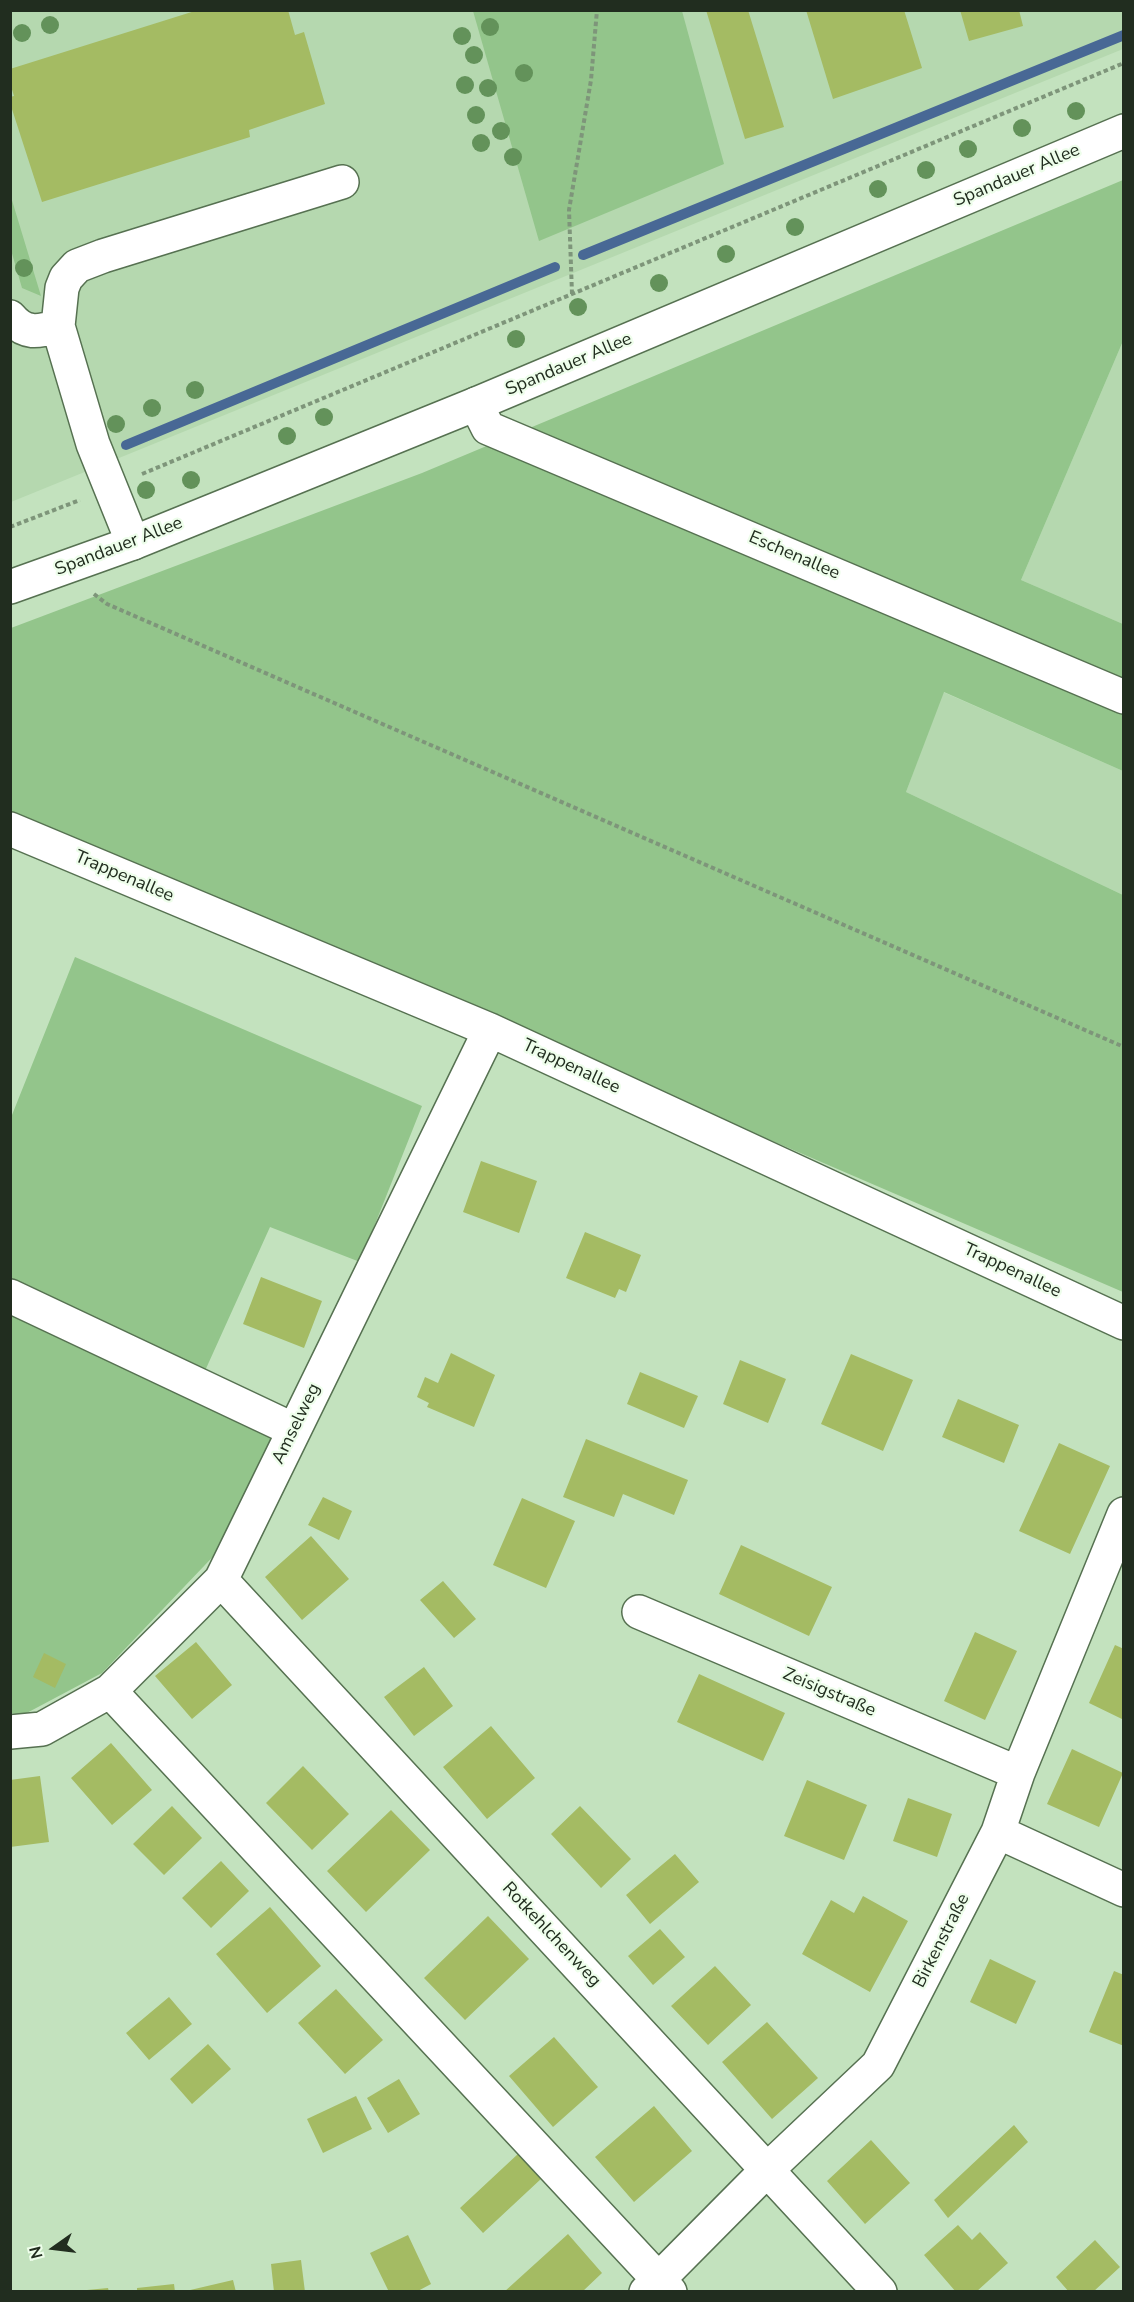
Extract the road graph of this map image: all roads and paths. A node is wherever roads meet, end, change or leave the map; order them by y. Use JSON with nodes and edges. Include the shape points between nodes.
{"nodes":[{"id":1,"x":597,"y":10,"type":"edge"},
{"id":2,"x":1124,"y":63,"type":"edge"},
{"id":3,"x":1124,"y":131,"type":"edge"},
{"id":4,"x":342,"y":182,"type":"dead end"},
{"id":5,"x":572,"y":294,"type":"junction"},
{"id":6,"x":10,"y":317,"type":"edge"},
{"id":7,"x":58,"y":326,"type":"junction"},
{"id":8,"x":476,"y":404,"type":"junction"},
{"id":9,"x":111,"y":488,"type":"junction"},
{"id":10,"x":10,"y":527,"type":"edge"},
{"id":11,"x":133,"y":543,"type":"junction"},
{"id":12,"x":10,"y":587,"type":"edge"},
{"id":13,"x":89,"y":589,"type":"dead end"},
{"id":14,"x":1124,"y":697,"type":"edge"},
{"id":15,"x":10,"y":830,"type":"edge"},
{"id":16,"x":490,"y":1029,"type":"junction"},
{"id":17,"x":1124,"y":1047,"type":"edge"},
{"id":18,"x":10,"y":1296,"type":"edge"},
{"id":19,"x":1124,"y":1323,"type":"edge"},
{"id":20,"x":294,"y":1430,"type":"junction"},
{"id":21,"x":1124,"y":1514,"type":"edge"},
{"id":22,"x":221,"y":1580,"type":"junction"},
{"id":23,"x":639,"y":1612,"type":"dead end"},
{"id":24,"x":110,"y":1691,"type":"junction"},
{"id":25,"x":10,"y":1732,"type":"edge"},
{"id":26,"x":1018,"y":1773,"type":"junction"},
{"id":27,"x":998,"y":1832,"type":"junction"},
{"id":28,"x":1124,"y":1890,"type":"edge"},
{"id":29,"x":768,"y":2169,"type":"junction"},
{"id":30,"x":659,"y":2288,"type":"edge"},
{"id":31,"x":880,"y":2292,"type":"edge"}],
"edges":[{"from":1,"to":5,"type":"path","via":[[591,81],[569,210]]},
{"from":2,"to":5,"type":"path"},
{"from":3,"to":8,"type":"street","name":"Spandauer Allee"},
{"from":4,"to":7,"type":"street","via":[[77,266],[62,288]]},
{"from":5,"to":9,"type":"path"},
{"from":6,"to":7,"type":"street","via":[[26,329],[39,332]]},
{"from":7,"to":9,"type":"street","via":[[93,444]]},
{"from":8,"to":11,"type":"street","name":"Spandauer Allee"},
{"from":8,"to":14,"type":"street","name":"Eschenallee","via":[[488,428]]},
{"from":9,"to":10,"type":"path"},
{"from":9,"to":11,"type":"street"},
{"from":11,"to":12,"type":"street","name":"Spandauer Allee"},
{"from":13,"to":17,"type":"path","via":[[107,604]]},
{"from":15,"to":16,"type":"street","name":"Trappenallee"},
{"from":16,"to":19,"type":"street","name":"Trappenallee"},
{"from":16,"to":20,"type":"street","name":"Amselweg"},
{"from":18,"to":20,"type":"street"},
{"from":20,"to":22,"type":"street","name":"Amselweg"},
{"from":21,"to":26,"type":"street","name":"Birkenstraße"},
{"from":22,"to":24,"type":"street","name":"Amselweg"},
{"from":22,"to":29,"type":"street","name":"Rotkehlchenweg"},
{"from":23,"to":26,"type":"street","name":"Zeisigstraße"},
{"from":24,"to":25,"type":"street","name":"Amselweg","via":[[42,1729]]},
{"from":24,"to":30,"type":"street"},
{"from":26,"to":27,"type":"street","name":"Birkenstraße"},
{"from":27,"to":28,"type":"street"},
{"from":27,"to":29,"type":"street","name":"Birkenstraße","via":[[878,2065]]},
{"from":29,"to":30,"type":"street","name":"Birkenstraße"},
{"from":29,"to":31,"type":"street","name":"Rotkehlchenweg"}]}
